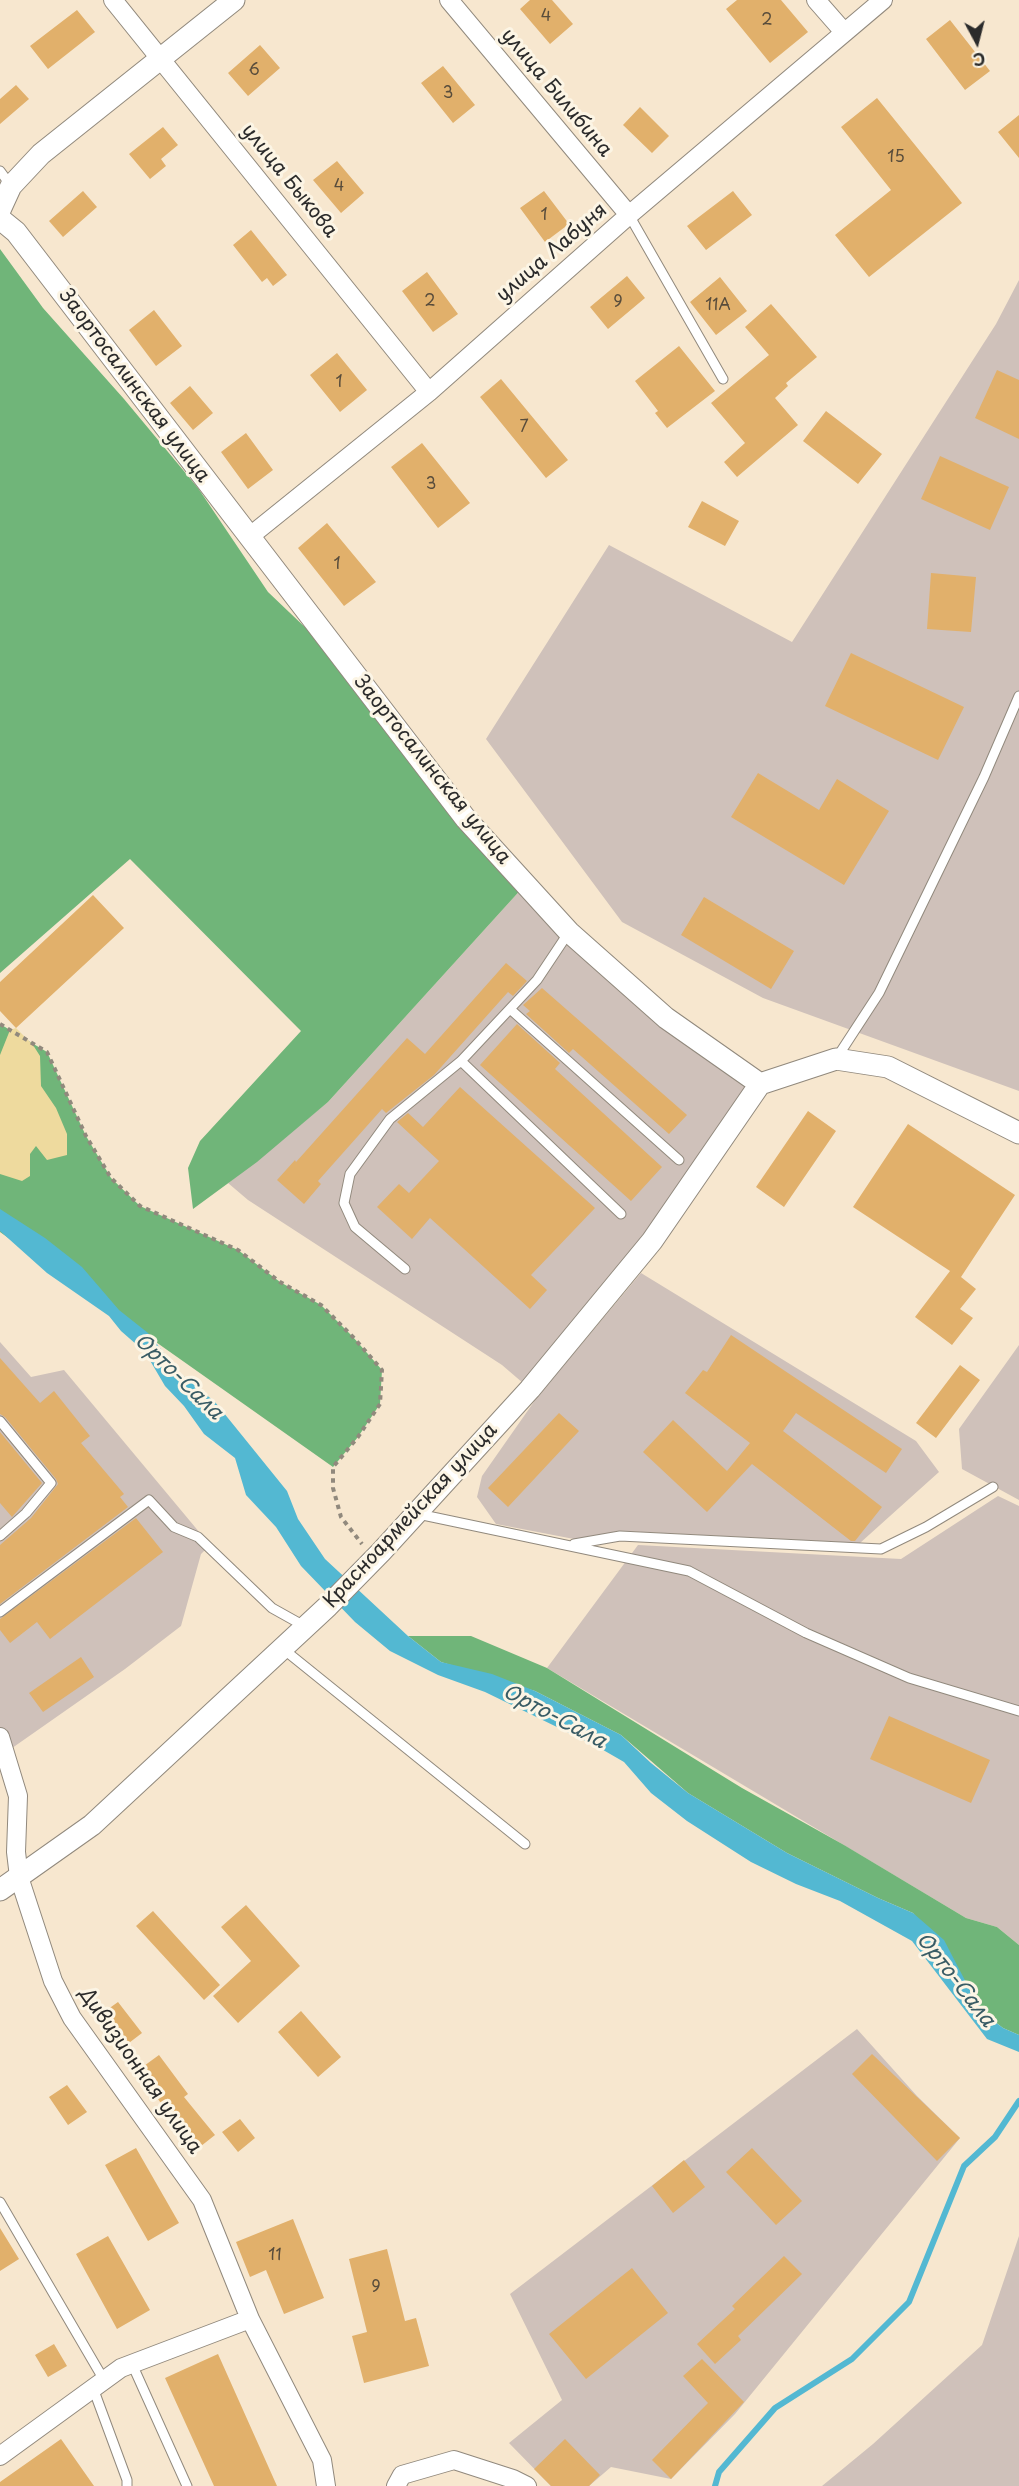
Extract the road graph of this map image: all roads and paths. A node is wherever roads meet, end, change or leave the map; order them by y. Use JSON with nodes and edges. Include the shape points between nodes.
{"nodes":[{"id":1,"x":113,"y":0,"type":"edge"},
{"id":2,"x":234,"y":0,"type":"edge"},
{"id":3,"x":449,"y":0,"type":"edge"},
{"id":4,"x":816,"y":0,"type":"edge"},
{"id":5,"x":883,"y":0,"type":"edge"},
{"id":6,"x":844,"y":32,"type":"junction"},
{"id":7,"x":161,"y":58,"type":"junction"},
{"id":8,"x":5,"y":178,"type":"edge"},
{"id":9,"x":0,"y":210,"type":"edge"},
{"id":10,"x":629,"y":215,"type":"junction"},
{"id":11,"x":0,"y":219,"type":"edge"},
{"id":12,"x":723,"y":380,"type":"dead end"},
{"id":13,"x":429,"y":392,"type":"junction"},
{"id":14,"x":249,"y":537,"type":"junction"},
{"id":15,"x":1019,"y":696,"type":"edge"},
{"id":16,"x":569,"y":932,"type":"junction"},
{"id":17,"x":510,"y":1009,"type":"junction"},
{"id":18,"x":0,"y":1024,"type":"edge"},
{"id":19,"x":836,"y":1059,"type":"junction"},
{"id":20,"x":461,"y":1061,"type":"junction"},
{"id":21,"x":759,"y":1084,"type":"junction"},
{"id":22,"x":1019,"y":1133,"type":"edge"},
{"id":23,"x":679,"y":1160,"type":"dead end"},
{"id":24,"x":621,"y":1214,"type":"dead end"},
{"id":25,"x":405,"y":1269,"type":"dead end"},
{"id":26,"x":0,"y":1421,"type":"edge"},
{"id":27,"x":993,"y":1488,"type":"dead end"},
{"id":28,"x":417,"y":1514,"type":"junction"},
{"id":29,"x":0,"y":1520,"type":"edge"},
{"id":30,"x":8,"y":1529,"type":"junction"},
{"id":31,"x":0,"y":1536,"type":"edge"},
{"id":32,"x":569,"y":1545,"type":"junction"},
{"id":33,"x":375,"y":1558,"type":"junction"},
{"id":34,"x":0,"y":1612,"type":"edge"},
{"id":35,"x":306,"y":1627,"type":"junction"},
{"id":36,"x":282,"y":1648,"type":"junction"},
{"id":37,"x":1019,"y":1711,"type":"edge"},
{"id":38,"x":0,"y":1737,"type":"edge"},
{"id":39,"x":525,"y":1844,"type":"dead end"},
{"id":40,"x":19,"y":1877,"type":"junction"},
{"id":41,"x":0,"y":1890,"type":"edge"},
{"id":42,"x":0,"y":2202,"type":"edge"},
{"id":43,"x":250,"y":2319,"type":"junction"},
{"id":44,"x":132,"y":2364,"type":"junction"},
{"id":45,"x":98,"y":2384,"type":"junction"},
{"id":46,"x":0,"y":2456,"type":"edge"},
{"id":47,"x":127,"y":2486,"type":"edge"},
{"id":48,"x":187,"y":2486,"type":"edge"},
{"id":49,"x":326,"y":2486,"type":"edge"},
{"id":50,"x":396,"y":2486,"type":"edge"},
{"id":51,"x":527,"y":2486,"type":"edge"}],
"edges":[{"from":1,"to":7,"type":"street","name":"улица Быкова"},
{"from":2,"to":7,"type":"street"},
{"from":3,"to":10,"type":"street","name":"улица Билибина"},
{"from":4,"to":6,"type":"street"},
{"from":5,"to":6,"type":"street","name":"улица Лабуня"},
{"from":6,"to":10,"type":"street","name":"улица Лабуня"},
{"from":7,"to":8,"type":"street"},
{"from":7,"to":13,"type":"street","name":"улица Быкова"},
{"from":8,"to":9,"type":"street"},
{"from":10,"to":12,"type":"lane"},
{"from":10,"to":13,"type":"street","name":"улица Лабуня"},
{"from":11,"to":14,"type":"street","name":"Заортосалинская улица","via":[[16,232]]},
{"from":13,"to":14,"type":"street","name":"улица Лабуня"},
{"from":14,"to":16,"type":"street","name":"Заортосалинская улица","via":[[466,819]]},
{"from":15,"to":19,"type":"lane","via":[[879,993]]},
{"from":16,"to":17,"type":"lane","via":[[537,980]]},
{"from":16,"to":21,"type":"street","name":"Заортосалинская улица","via":[[666,1018]]},
{"from":17,"to":20,"type":"lane"},
{"from":17,"to":23,"type":"lane"},
{"from":18,"to":33,"type":"path","via":[[47,1052],[86,1136],[111,1178],[140,1206],[238,1250],[280,1282],[321,1305],[382,1370],[380,1404],[333,1467],[340,1517]]},
{"from":19,"to":21,"type":"street"},
{"from":19,"to":22,"type":"street","via":[[888,1066]]},
{"from":20,"to":24,"type":"lane"},
{"from":20,"to":25,"type":"lane","via":[[390,1119],[350,1174],[344,1203],[355,1227]]},
{"from":21,"to":28,"type":"street","name":"Красноармейская улица","via":[[652,1242],[530,1389]]},
{"from":26,"to":30,"type":"lane","via":[[51,1484]]},
{"from":27,"to":32,"type":"lane","via":[[881,1549],[621,1536]]},
{"from":28,"to":32,"type":"lane"},
{"from":28,"to":33,"type":"street","name":"Красноармейская улица"},
{"from":29,"to":30,"type":"lane"},
{"from":30,"to":31,"type":"lane"},
{"from":32,"to":37,"type":"lane","via":[[689,1571],[806,1633],[909,1678]]},
{"from":33,"to":35,"type":"street","name":"Красноармейская улица"},
{"from":34,"to":35,"type":"lane","via":[[149,1500],[174,1527],[198,1537],[272,1608]]},
{"from":35,"to":36,"type":"street","name":"Красноармейская улица"},
{"from":36,"to":39,"type":"lane"},
{"from":36,"to":40,"type":"street","name":"Красноармейская улица","via":[[92,1825]]},
{"from":38,"to":40,"type":"street","name":"Дивизионная улица","via":[[18,1796]]},
{"from":40,"to":41,"type":"street","name":"Красноармейская улица"},
{"from":40,"to":43,"type":"street","name":"Дивизионная улица","via":[[57,1991],[72,2018],[202,2200]]},
{"from":42,"to":45,"type":"lane"},
{"from":43,"to":44,"type":"street"},
{"from":43,"to":49,"type":"street","name":"Дивизионная улица","via":[[322,2460]]},
{"from":44,"to":45,"type":"street"},
{"from":44,"to":48,"type":"lane"},
{"from":45,"to":46,"type":"street"},
{"from":45,"to":47,"type":"lane"},
{"from":50,"to":51,"type":"street","via":[[402,2475],[454,2460]]}]}
